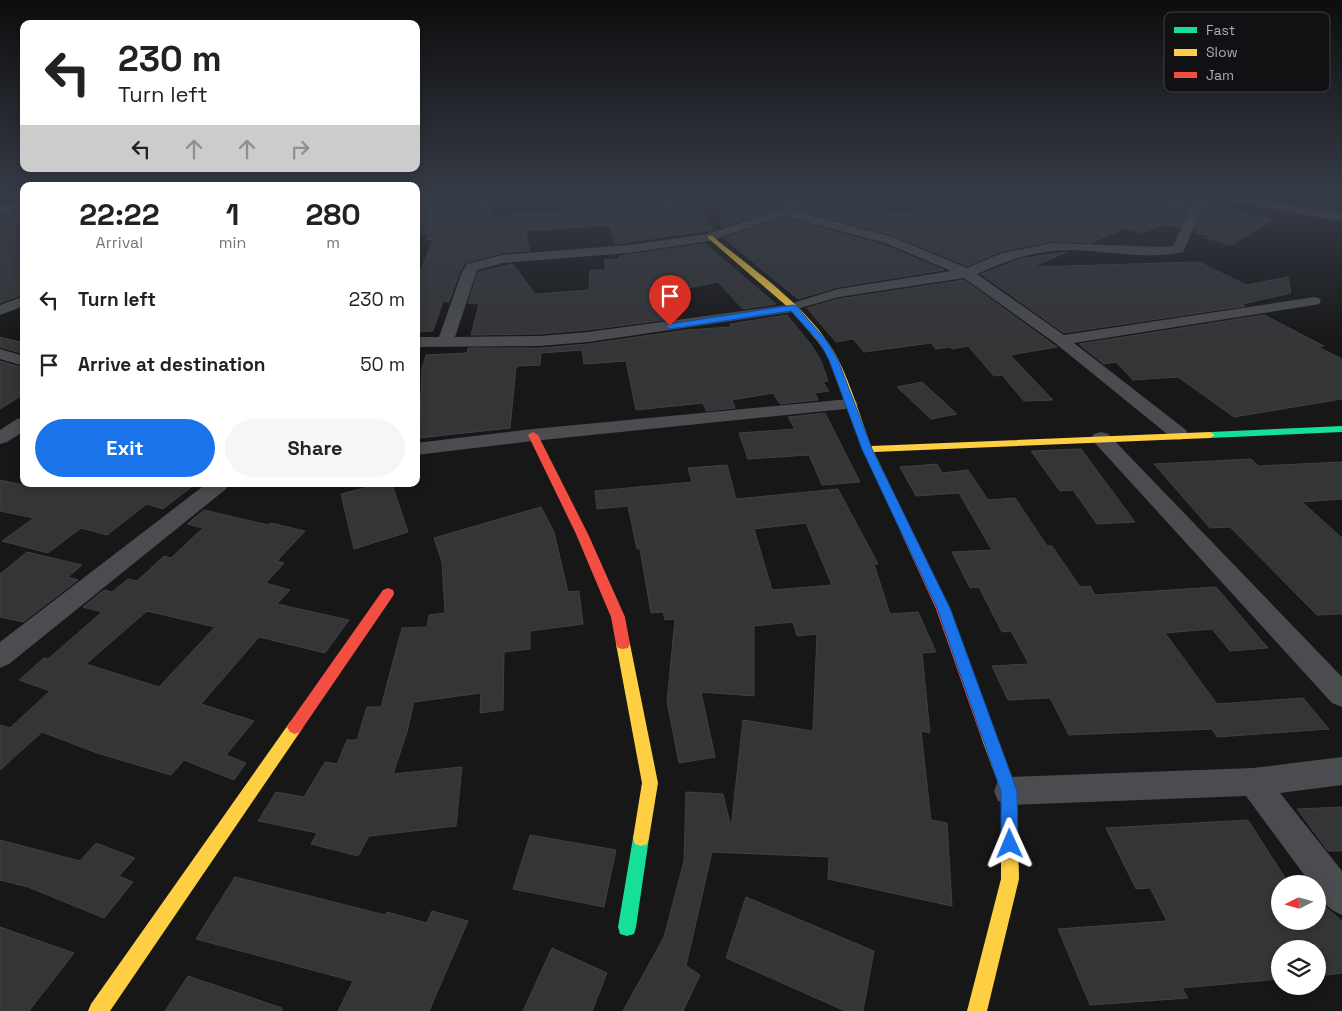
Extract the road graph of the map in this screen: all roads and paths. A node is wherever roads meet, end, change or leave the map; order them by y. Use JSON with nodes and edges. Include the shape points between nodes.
{"nodes":[{"id":1,"x":648,"y":246,"type":"edge"},
{"id":2,"x":721,"y":246,"type":"edge"},
{"id":3,"x":904,"y":246,"type":"edge"},
{"id":4,"x":1179,"y":246,"type":"edge"},
{"id":5,"x":967,"y":274,"type":"junction"},
{"id":6,"x":1314,"y":301,"type":"dead end"},
{"id":7,"x":20,"y":302,"type":"edge"},
{"id":8,"x":792,"y":307,"type":"junction"},
{"id":9,"x":0,"y":310,"type":"edge"},
{"id":10,"x":1061,"y":340,"type":"junction"},
{"id":11,"x":446,"y":341,"type":"junction"},
{"id":12,"x":420,"y":342,"type":"edge"},
{"id":13,"x":0,"y":354,"type":"edge"},
{"id":14,"x":20,"y":360,"type":"edge"},
{"id":15,"x":849,"y":404,"type":"junction"},
{"id":16,"x":20,"y":425,"type":"edge"},
{"id":17,"x":1342,"y":429,"type":"edge"},
{"id":18,"x":1179,"y":434,"type":"junction"},
{"id":19,"x":533,"y":435,"type":"junction"},
{"id":20,"x":2,"y":436,"type":"edge"},
{"id":21,"x":20,"y":438,"type":"edge"},
{"id":22,"x":1101,"y":438,"type":"junction"},
{"id":23,"x":420,"y":449,"type":"edge"},
{"id":24,"x":867,"y":449,"type":"junction"},
{"id":25,"x":215,"y":487,"type":"edge"},
{"id":26,"x":388,"y":593,"type":"dead end"},
{"id":27,"x":0,"y":657,"type":"edge"},
{"id":28,"x":1342,"y":695,"type":"edge"},
{"id":29,"x":1342,"y":771,"type":"edge"},
{"id":30,"x":1253,"y":782,"type":"junction"},
{"id":31,"x":1009,"y":791,"type":"junction"},
{"id":32,"x":1342,"y":898,"type":"edge"},
{"id":33,"x":627,"y":927,"type":"dead end"},
{"id":34,"x":98,"y":1011,"type":"edge"},
{"id":35,"x":977,"y":1011,"type":"edge"}],
"edges":[{"from":1,"to":11,"type":"street","via":[[502,259],[472,267]]},
{"from":2,"to":8,"type":"street"},
{"from":3,"to":5,"type":"street"},
{"from":4,"to":5,"type":"street","via":[[1156,251],[1052,247],[1007,256]]},
{"from":5,"to":8,"type":"street","via":[[838,293]]},
{"from":5,"to":10,"type":"street"},
{"from":6,"to":10,"type":"street"},
{"from":7,"to":9,"type":"street"},
{"from":8,"to":11,"type":"street","via":[[588,337],[539,341]]},
{"from":8,"to":15,"type":"street","via":[[823,342],[834,360]]},
{"from":10,"to":18,"type":"street"},
{"from":11,"to":12,"type":"street"},
{"from":13,"to":14,"type":"street"},
{"from":15,"to":19,"type":"street"},
{"from":15,"to":24,"type":"street"},
{"from":16,"to":20,"type":"street"},
{"from":17,"to":18,"type":"street"},
{"from":18,"to":22,"type":"street"},
{"from":19,"to":23,"type":"street"},
{"from":19,"to":33,"type":"street","via":[[618,616],[650,783]]},
{"from":20,"to":21,"type":"street"},
{"from":22,"to":24,"type":"street"},
{"from":22,"to":28,"type":"street"},
{"from":24,"to":31,"type":"street","via":[[944,608]]},
{"from":25,"to":27,"type":"street"},
{"from":26,"to":34,"type":"street"},
{"from":29,"to":30,"type":"street"},
{"from":30,"to":31,"type":"street"},
{"from":30,"to":32,"type":"street"},
{"from":31,"to":35,"type":"street","via":[[1010,879]]}]}
